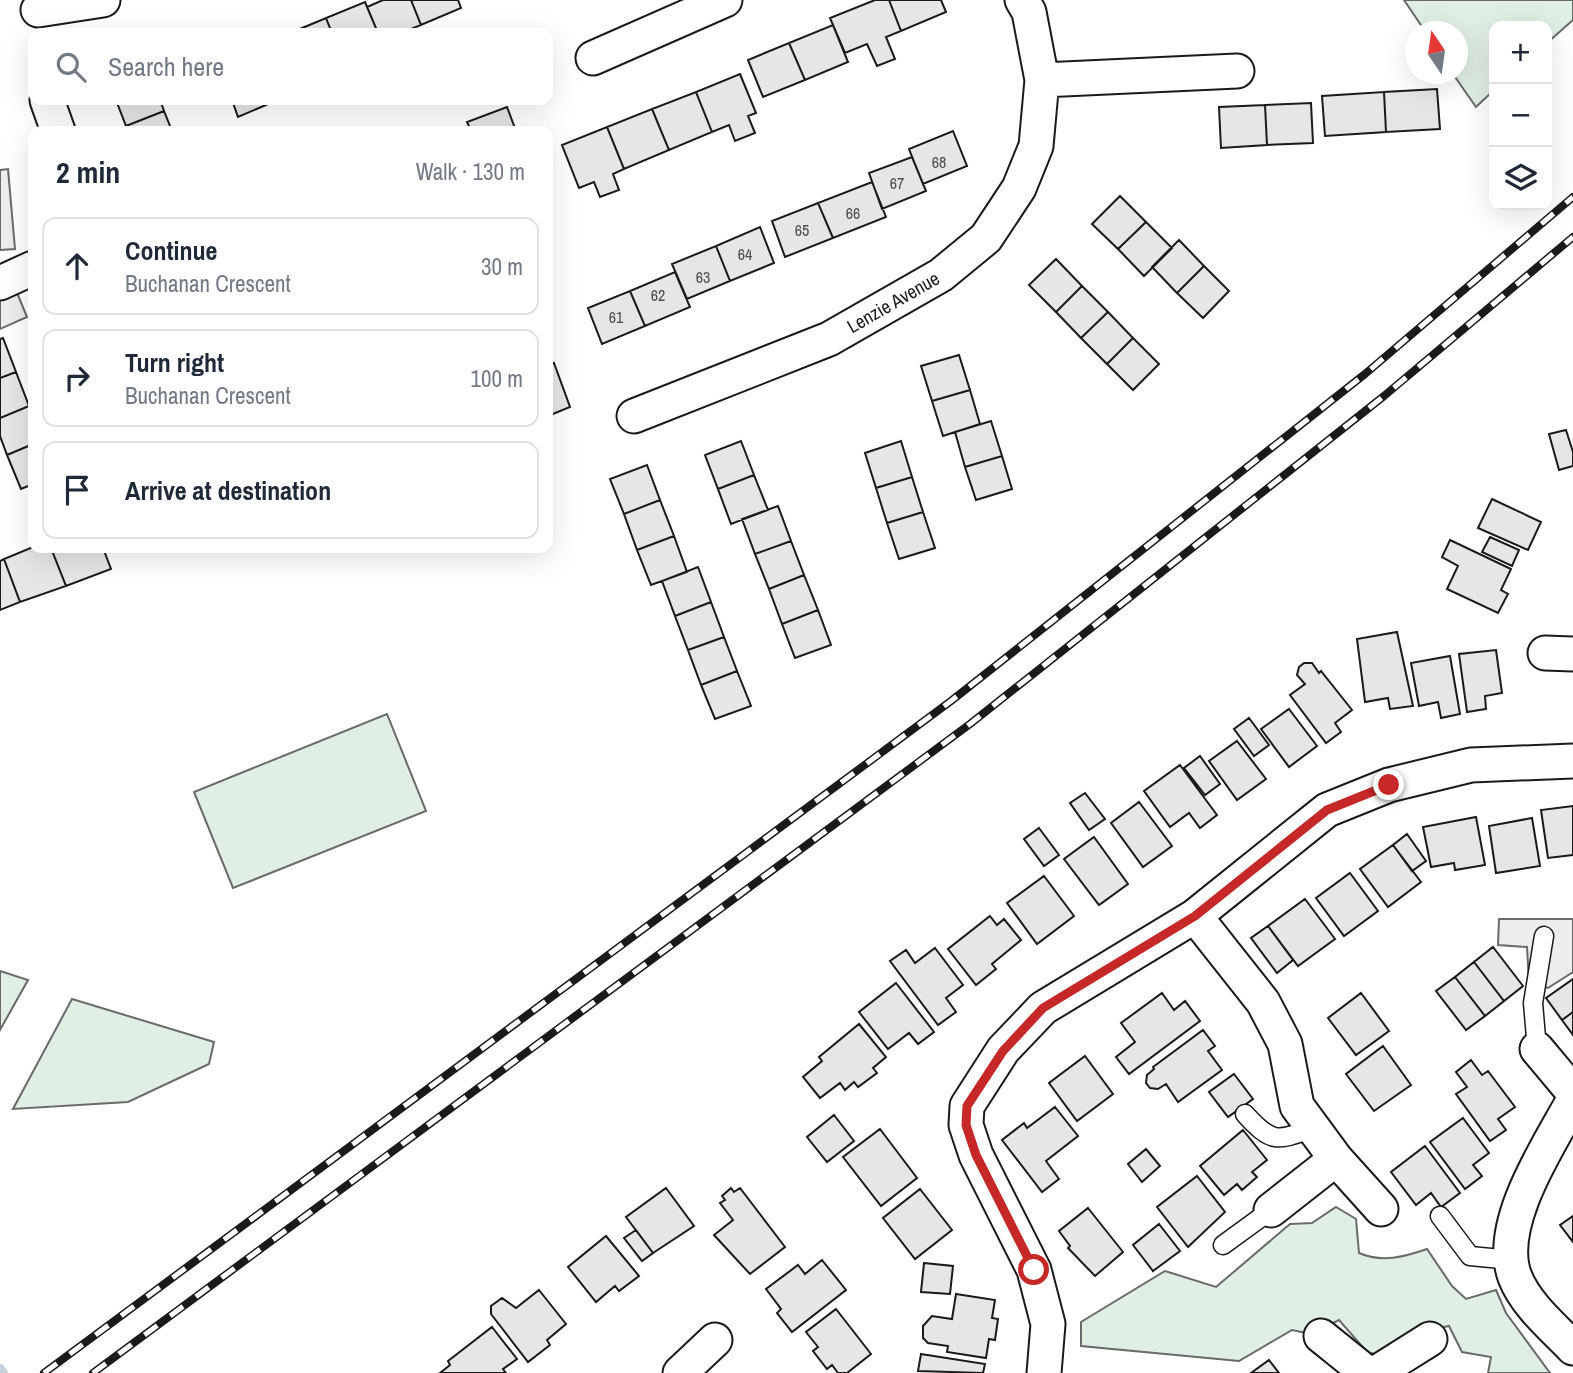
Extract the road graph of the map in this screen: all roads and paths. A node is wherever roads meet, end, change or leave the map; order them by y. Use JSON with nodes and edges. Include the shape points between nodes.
{"nodes":[{"id":1,"x":103,"y":0,"type":"edge"},
{"id":2,"x":724,"y":0,"type":"edge"},
{"id":3,"x":1022,"y":0,"type":"edge"},
{"id":4,"x":38,"y":15,"type":"edge"},
{"id":5,"x":593,"y":58,"type":"dead end"},
{"id":6,"x":1237,"y":71,"type":"dead end"},
{"id":7,"x":1042,"y":80,"type":"junction"},
{"id":8,"x":49,"y":105,"type":"edge"},
{"id":9,"x":56,"y":126,"type":"edge"},
{"id":10,"x":28,"y":270,"type":"edge"},
{"id":11,"x":0,"y":283,"type":"edge"},
{"id":12,"x":634,"y":416,"type":"dead end"},
{"id":13,"x":1573,"y":761,"type":"edge"},
{"id":14,"x":1195,"y":916,"type":"junction"},
{"id":15,"x":1544,"y":936,"type":"dead end"},
{"id":16,"x":1537,"y":1049,"type":"joint"},
{"id":17,"x":1573,"y":1093,"type":"edge"},
{"id":18,"x":1573,"y":1101,"type":"edge"},
{"id":19,"x":1245,"y":1114,"type":"dead end"},
{"id":20,"x":1314,"y":1128,"type":"junction"},
{"id":21,"x":1336,"y":1159,"type":"junction"},
{"id":22,"x":1381,"y":1209,"type":"dead end"},
{"id":23,"x":1271,"y":1210,"type":"joint"},
{"id":24,"x":1440,"y":1216,"type":"dead end"},
{"id":25,"x":1223,"y":1245,"type":"dead end"},
{"id":26,"x":1512,"y":1260,"type":"junction"},
{"id":27,"x":1321,"y":1336,"type":"dead end"},
{"id":28,"x":1430,"y":1339,"type":"dead end"},
{"id":29,"x":715,"y":1340,"type":"dead end"},
{"id":30,"x":1573,"y":1348,"type":"edge"},
{"id":31,"x":680,"y":1373,"type":"edge"},
{"id":32,"x":1044,"y":1373,"type":"edge"},
{"id":33,"x":1367,"y":1373,"type":"edge"},
{"id":34,"x":1376,"y":1373,"type":"edge"}],
"edges":[{"from":1,"to":4,"type":"street"},
{"from":2,"to":5,"type":"street"},
{"from":3,"to":7,"type":"street","name":"Lenzie Avenue","via":[[1029,12]]},
{"from":6,"to":7,"type":"street"},
{"from":7,"to":12,"type":"street","name":"Lenzie Avenue","via":[[1036,146],[1019,188],[986,238],[941,275],[829,339]]},
{"from":8,"to":9,"type":"street"},
{"from":10,"to":11,"type":"street"},
{"from":13,"to":14,"type":"street","via":[[1471,765],[1377,790],[1327,810]]},
{"from":14,"to":20,"type":"street","via":[[1263,1002],[1285,1044],[1297,1106]]},
{"from":14,"to":32,"type":"street","via":[[1043,1008],[1003,1051],[967,1106],[966,1125],[976,1155],[1034,1270],[1048,1324]]},
{"from":15,"to":16,"type":"lane","via":[[1534,1003]]},
{"from":16,"to":17,"type":"street"},
{"from":18,"to":26,"type":"street","via":[[1513,1223]]},
{"from":19,"to":20,"type":"lane","via":[[1264,1135],[1285,1138]]},
{"from":20,"to":21,"type":"street"},
{"from":21,"to":22,"type":"street"},
{"from":21,"to":23,"type":"street"},
{"from":23,"to":25,"type":"lane"},
{"from":24,"to":26,"type":"lane","via":[[1470,1256]]},
{"from":26,"to":30,"type":"street","via":[[1515,1277],[1537,1311]]},
{"from":27,"to":33,"type":"street"},
{"from":28,"to":34,"type":"street"},
{"from":29,"to":31,"type":"street"}]}
